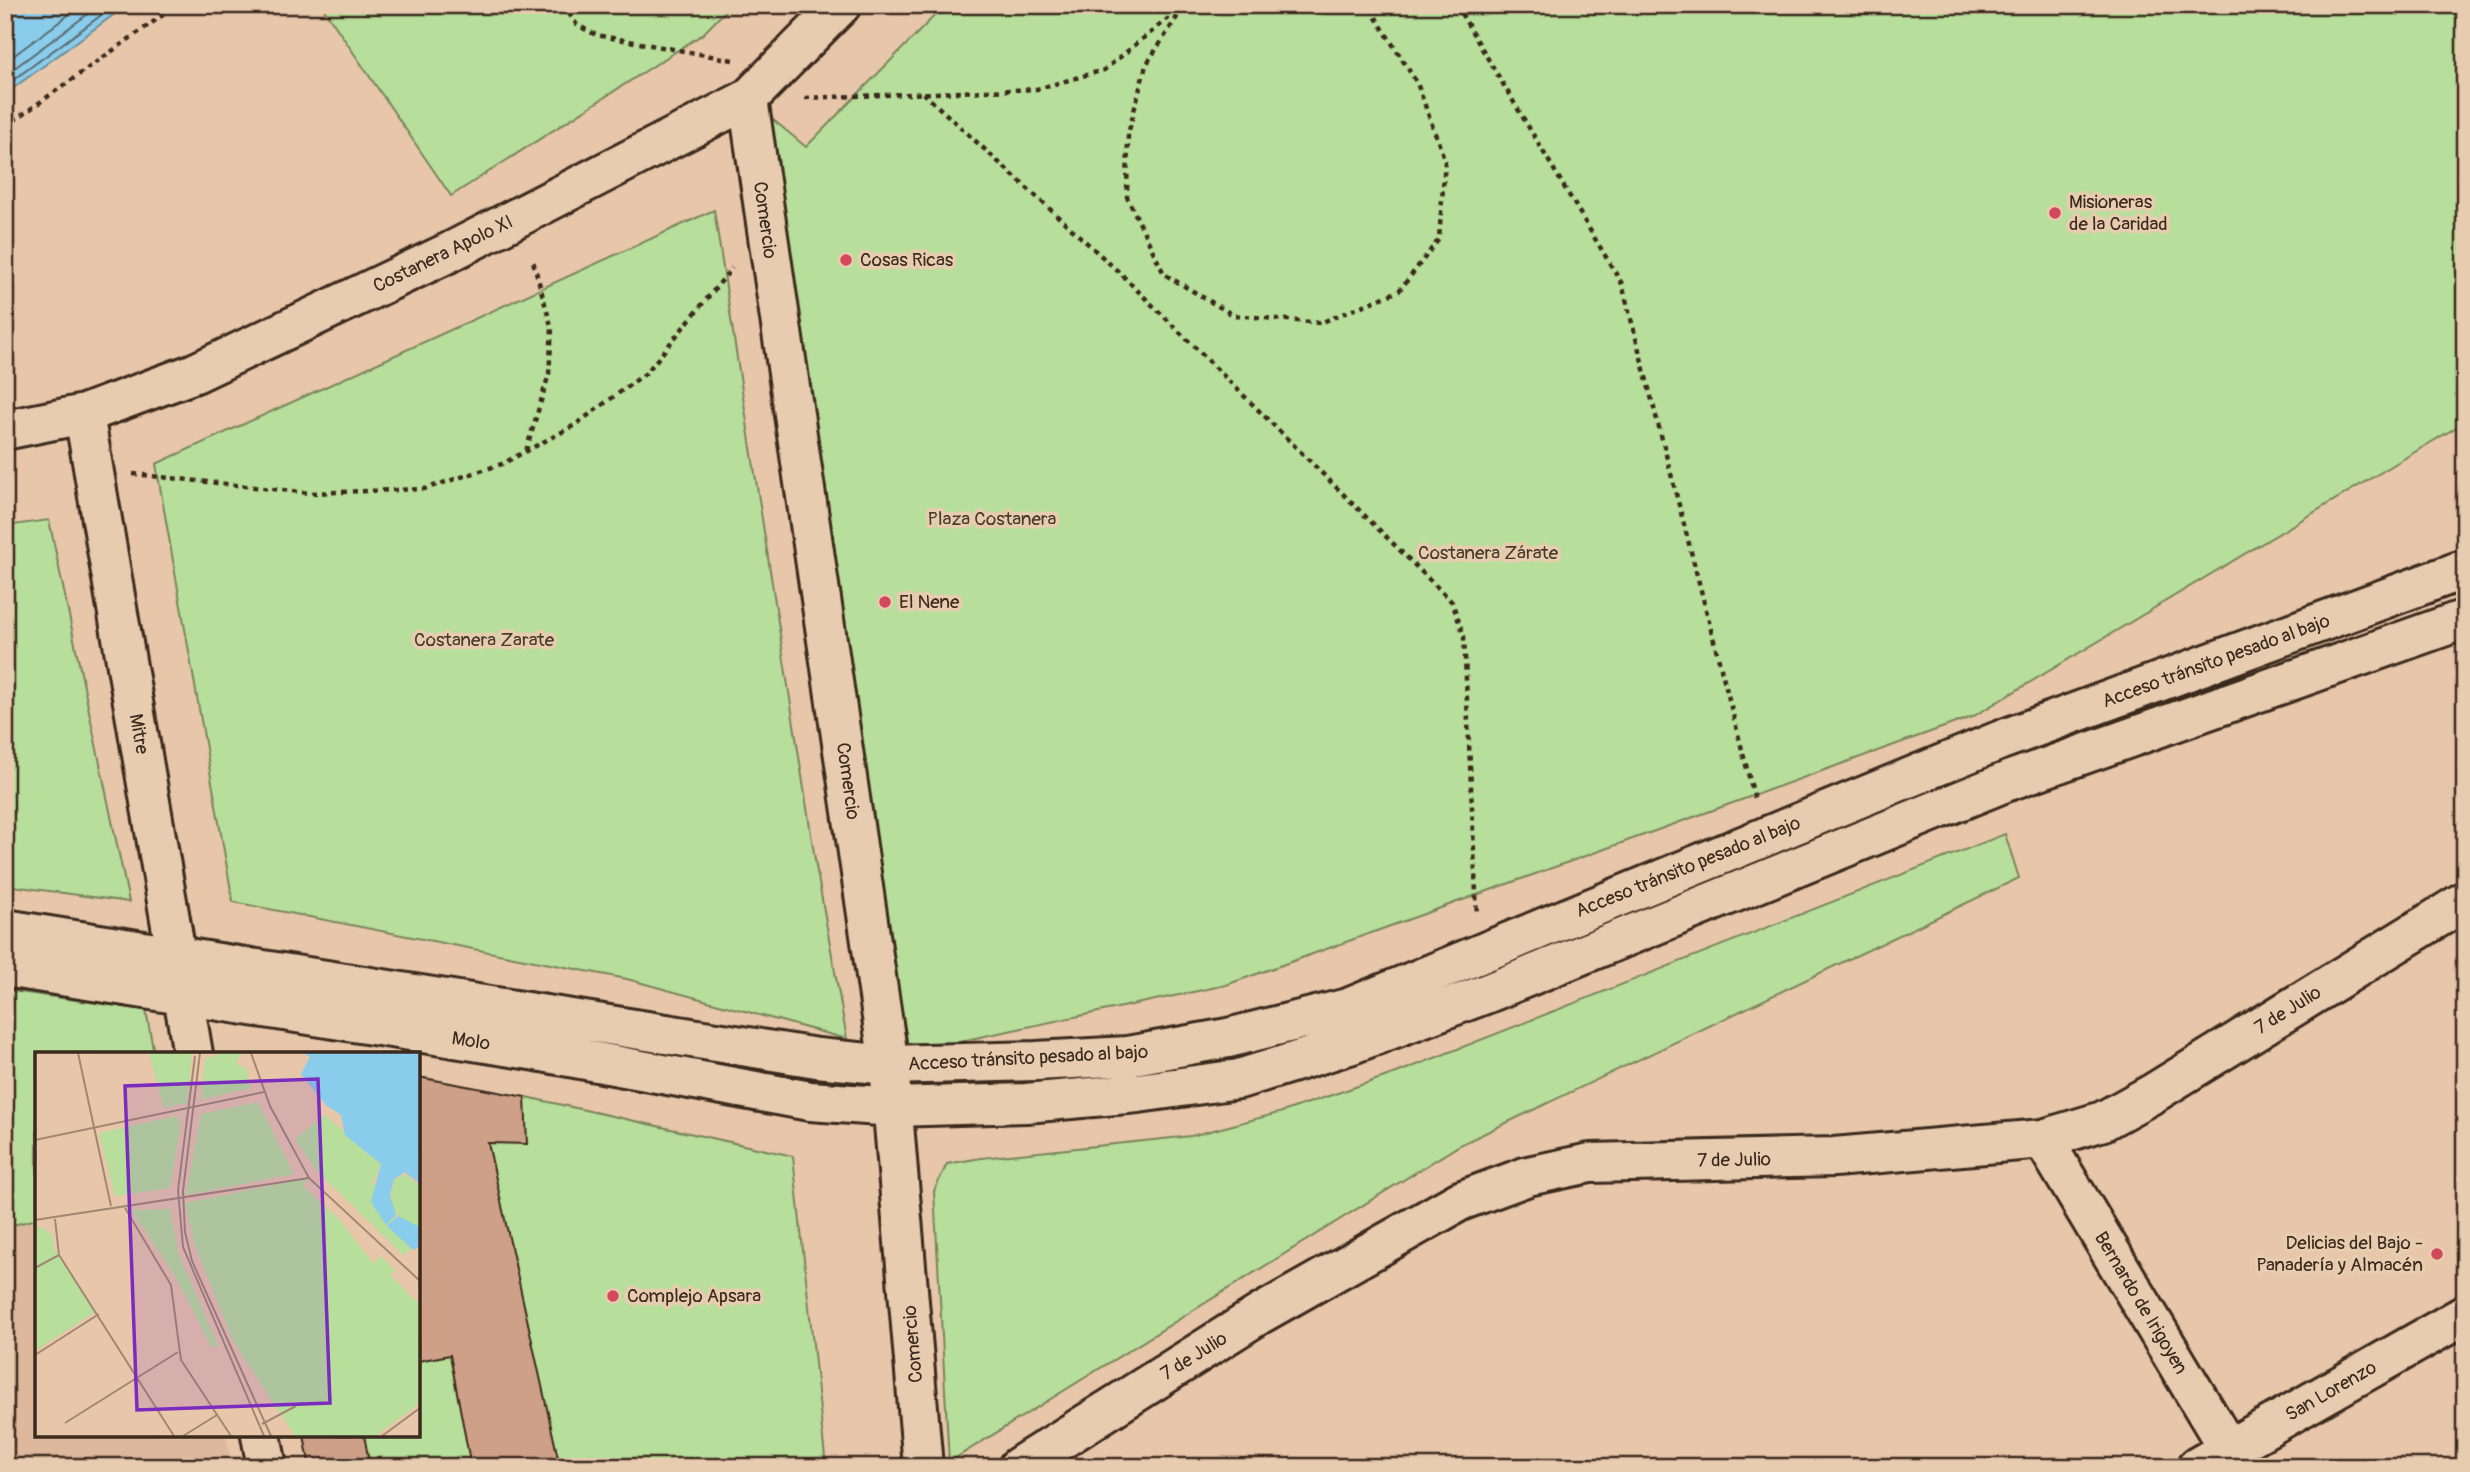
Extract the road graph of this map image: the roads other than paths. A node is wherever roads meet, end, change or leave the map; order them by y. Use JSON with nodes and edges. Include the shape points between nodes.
{"nodes":[{"id":1,"x":841,"y":5,"type":"edge"},
{"id":2,"x":758,"y":89,"type":"junction"},
{"id":3,"x":84,"y":414,"type":"junction"},
{"id":4,"x":5,"y":430,"type":"edge"},
{"id":5,"x":2465,"y":569,"type":"edge"},
{"id":6,"x":2465,"y":619,"type":"edge"},
{"id":7,"x":2465,"y":901,"type":"edge"},
{"id":8,"x":5,"y":929,"type":"edge"},
{"id":9,"x":176,"y":954,"type":"junction"},
{"id":10,"x":5,"y":967,"type":"edge"},
{"id":11,"x":183,"y":995,"type":"junction"},
{"id":12,"x":193,"y":1052,"type":"edge"},
{"id":13,"x":889,"y":1066,"type":"junction"},
{"id":14,"x":894,"y":1107,"type":"junction"},
{"id":15,"x":2043,"y":1139,"type":"junction"},
{"id":16,"x":2465,"y":1315,"type":"edge"},
{"id":17,"x":261,"y":1437,"type":"edge"},
{"id":18,"x":2222,"y":1461,"type":"edge"},
{"id":19,"x":267,"y":1467,"type":"edge"},
{"id":20,"x":923,"y":1467,"type":"edge"},
{"id":21,"x":1018,"y":1467,"type":"edge"}],
"edges":[{"from":1,"to":2,"type":"street","name":"Costanera Apolo XI"},
{"from":2,"to":3,"type":"street","name":"Costanera Apolo XI","via":[[410,271],[195,373]]},
{"from":2,"to":13,"type":"street","name":"Comercio","via":[[766,226]]},
{"from":3,"to":4,"type":"street","name":"Costanera Apolo XI"},
{"from":3,"to":9,"type":"street","name":"Mitre"},
{"from":5,"to":13,"type":"street","name":"Acceso tránsito pesado al bajo","via":[[2001,740],[1348,1008],[1228,1038],[1128,1056]]},
{"from":6,"to":14,"type":"street","name":"Acceso tránsito pesado al bajo","via":[[2008,781],[1352,1044],[1239,1079],[1138,1093],[1026,1103]]},
{"from":7,"to":15,"type":"street","name":"7 de Julio","via":[[2152,1094],[2104,1121]]},
{"from":8,"to":9,"type":"street","name":"Molo"},
{"from":9,"to":11,"type":"street","name":"Mitre"},
{"from":9,"to":13,"type":"street","name":"Molo"},
{"from":10,"to":11,"type":"street","name":"Molo"},
{"from":11,"to":12,"type":"street","name":"Mitre"},
{"from":11,"to":14,"type":"street","name":"Molo","via":[[537,1051],[810,1101]]},
{"from":13,"to":14,"type":"street","name":"Comercio"},
{"from":14,"to":20,"type":"street","name":"Comercio"},
{"from":15,"to":18,"type":"street","name":"Bernardo de Irigoyen"},
{"from":15,"to":21,"type":"street","name":"7 de Julio","via":[[1835,1157],[1590,1163],[1528,1176],[1460,1201],[1260,1314]]},
{"from":16,"to":18,"type":"street","name":"San Lorenzo"},
{"from":17,"to":19,"type":"street"}]}
